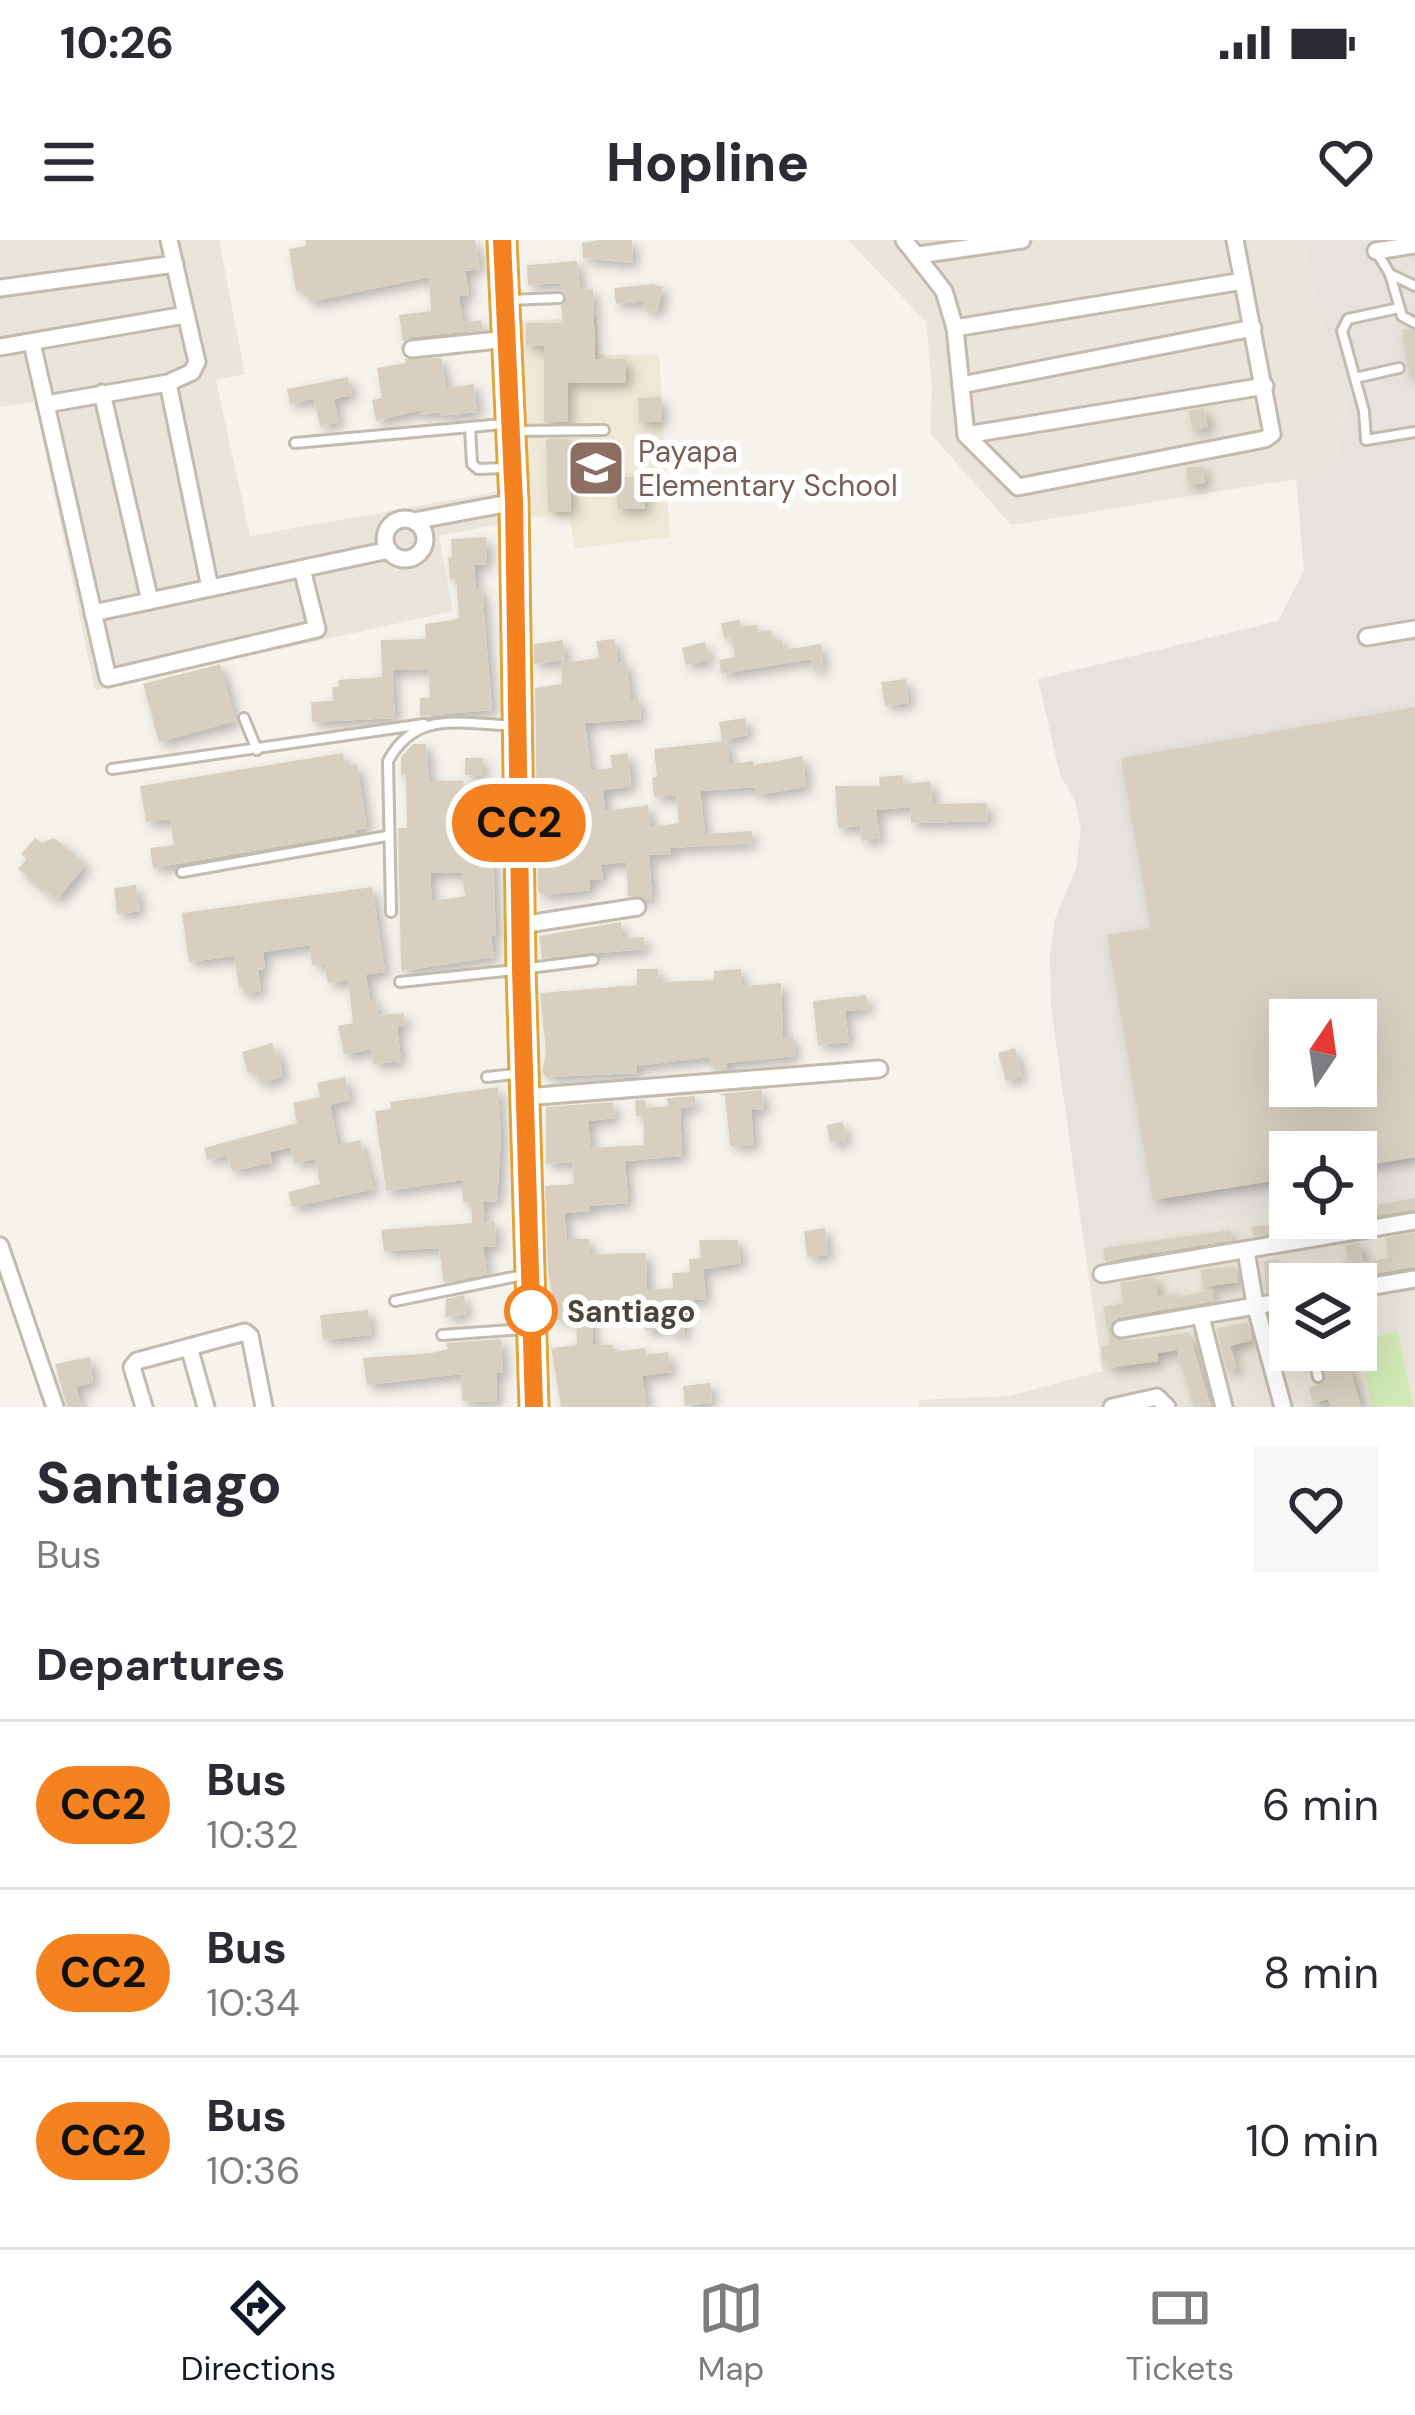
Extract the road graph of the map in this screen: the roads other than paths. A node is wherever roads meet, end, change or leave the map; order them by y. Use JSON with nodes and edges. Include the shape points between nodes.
{"nodes":[{"id":1,"x":169,"y":240,"type":"edge"},
{"id":2,"x":502,"y":240,"type":"edge"},
{"id":3,"x":904,"y":240,"type":"edge"},
{"id":4,"x":1022,"y":240,"type":"edge"},
{"id":5,"x":1235,"y":240,"type":"edge"},
{"id":6,"x":1415,"y":245,"type":"edge"},
{"id":7,"x":1376,"y":251,"type":"joint"},
{"id":8,"x":919,"y":255,"type":"junction"},
{"id":9,"x":175,"y":264,"type":"junction"},
{"id":10,"x":1390,"y":274,"type":"junction"},
{"id":11,"x":1243,"y":281,"type":"junction"},
{"id":12,"x":1412,"y":285,"type":"edge"},
{"id":13,"x":0,"y":288,"type":"edge"},
{"id":14,"x":559,"y":298,"type":"dead end"},
{"id":15,"x":507,"y":300,"type":"junction"},
{"id":16,"x":1399,"y":308,"type":"junction"},
{"id":17,"x":185,"y":314,"type":"junction"},
{"id":18,"x":1415,"y":323,"type":"edge"},
{"id":19,"x":955,"y":328,"type":"junction"},
{"id":20,"x":1252,"y":328,"type":"junction"},
{"id":21,"x":508,"y":339,"type":"junction"},
{"id":22,"x":32,"y":343,"type":"junction"},
{"id":23,"x":0,"y":347,"type":"edge"},
{"id":24,"x":412,"y":349,"type":"dead end"},
{"id":25,"x":1399,"y":368,"type":"dead end"},
{"id":26,"x":1354,"y":377,"type":"junction"},
{"id":27,"x":168,"y":383,"type":"junction"},
{"id":28,"x":961,"y":385,"type":"junction"},
{"id":29,"x":1265,"y":386,"type":"junction"},
{"id":30,"x":102,"y":393,"type":"junction"},
{"id":31,"x":46,"y":404,"type":"junction"},
{"id":32,"x":470,"y":427,"type":"junction"},
{"id":33,"x":511,"y":427,"type":"junction"},
{"id":34,"x":604,"y":430,"type":"dead end"},
{"id":35,"x":1415,"y":432,"type":"edge"},
{"id":36,"x":966,"y":435,"type":"junction"},
{"id":37,"x":295,"y":443,"type":"dead end"},
{"id":38,"x":513,"y":468,"type":"junction"},
{"id":39,"x":514,"y":502,"type":"junction"},
{"id":40,"x":414,"y":520,"type":"junction"},
{"id":41,"x":389,"y":550,"type":"junction"},
{"id":42,"x":302,"y":569,"type":"junction"},
{"id":43,"x":210,"y":588,"type":"junction"},
{"id":44,"x":150,"y":601,"type":"junction"},
{"id":45,"x":93,"y":614,"type":"junction"},
{"id":46,"x":1415,"y":629,"type":"edge"},
{"id":47,"x":1367,"y":637,"type":"dead end"},
{"id":48,"x":244,"y":718,"type":"dead end"},
{"id":49,"x":424,"y":724,"type":"junction"},
{"id":50,"x":516,"y":726,"type":"junction"},
{"id":51,"x":256,"y":750,"type":"junction"},
{"id":52,"x":112,"y":769,"type":"dead end"},
{"id":53,"x":387,"y":836,"type":"junction"},
{"id":54,"x":182,"y":872,"type":"dead end"},
{"id":55,"x":637,"y":907,"type":"dead end"},
{"id":56,"x":391,"y":911,"type":"dead end"},
{"id":57,"x":521,"y":925,"type":"junction"},
{"id":58,"x":593,"y":960,"type":"dead end"},
{"id":59,"x":521,"y":969,"type":"junction"},
{"id":60,"x":400,"y":982,"type":"dead end"},
{"id":61,"x":879,"y":1069,"type":"dead end"},
{"id":62,"x":487,"y":1076,"type":"dead end"},
{"id":63,"x":524,"y":1085,"type":"junction"},
{"id":64,"x":1415,"y":1221,"type":"edge"},
{"id":65,"x":0,"y":1246,"type":"edge"},
{"id":66,"x":1246,"y":1251,"type":"junction"},
{"id":67,"x":530,"y":1274,"type":"junction"},
{"id":68,"x":1102,"y":1274,"type":"dead end"},
{"id":69,"x":1415,"y":1279,"type":"edge"},
{"id":70,"x":1377,"y":1285,"type":"edge"},
{"id":71,"x":395,"y":1301,"type":"dead end"},
{"id":72,"x":1269,"y":1302,"type":"edge"},
{"id":73,"x":1255,"y":1304,"type":"junction"},
{"id":74,"x":1201,"y":1317,"type":"junction"},
{"id":75,"x":532,"y":1329,"type":"junction"},
{"id":76,"x":1120,"y":1329,"type":"dead end"},
{"id":77,"x":442,"y":1335,"type":"dead end"},
{"id":78,"x":189,"y":1347,"type":"junction"},
{"id":79,"x":1317,"y":1371,"type":"edge"},
{"id":80,"x":1318,"y":1377,"type":"dead end"},
{"id":81,"x":534,"y":1406,"type":"edge"},
{"id":82,"x":55,"y":1407,"type":"edge"},
{"id":83,"x":144,"y":1407,"type":"edge"},
{"id":84,"x":206,"y":1407,"type":"edge"},
{"id":85,"x":264,"y":1407,"type":"edge"},
{"id":86,"x":518,"y":1407,"type":"edge"},
{"id":87,"x":1112,"y":1407,"type":"edge"},
{"id":88,"x":1167,"y":1407,"type":"edge"},
{"id":89,"x":1224,"y":1407,"type":"edge"},
{"id":90,"x":1283,"y":1407,"type":"edge"}],
"edges":[{"from":1,"to":9,"type":"street"},
{"from":2,"to":15,"type":"highway"},
{"from":3,"to":8,"type":"street"},
{"from":4,"to":8,"type":"street"},
{"from":5,"to":11,"type":"street"},
{"from":6,"to":7,"type":"street"},
{"from":7,"to":10,"type":"lane"},
{"from":8,"to":19,"type":"street","via":[[944,291]]},
{"from":9,"to":13,"type":"street"},
{"from":9,"to":17,"type":"street"},
{"from":10,"to":12,"type":"lane"},
{"from":10,"to":16,"type":"lane"},
{"from":11,"to":19,"type":"street"},
{"from":11,"to":20,"type":"street"},
{"from":14,"to":15,"type":"lane"},
{"from":15,"to":21,"type":"highway"},
{"from":16,"to":18,"type":"lane"},
{"from":16,"to":26,"type":"lane","via":[[1343,322]]},
{"from":17,"to":22,"type":"street"},
{"from":17,"to":27,"type":"street","via":[[196,362]]},
{"from":19,"to":28,"type":"street"},
{"from":20,"to":28,"type":"street"},
{"from":20,"to":29,"type":"street"},
{"from":21,"to":24,"type":"street"},
{"from":21,"to":33,"type":"highway"},
{"from":22,"to":23,"type":"street"},
{"from":22,"to":31,"type":"street"},
{"from":25,"to":26,"type":"lane"},
{"from":26,"to":35,"type":"lane","via":[[1366,440]]},
{"from":27,"to":30,"type":"street"},
{"from":27,"to":43,"type":"street"},
{"from":28,"to":36,"type":"street"},
{"from":29,"to":36,"type":"street"},
{"from":29,"to":36,"type":"street","via":[[1274,429],[1265,440],[1018,487]]},
{"from":30,"to":31,"type":"street"},
{"from":30,"to":44,"type":"street"},
{"from":31,"to":45,"type":"street"},
{"from":32,"to":33,"type":"lane"},
{"from":32,"to":37,"type":"lane"},
{"from":32,"to":38,"type":"lane","via":[[472,464]]},
{"from":33,"to":34,"type":"lane"},
{"from":33,"to":38,"type":"highway"},
{"from":38,"to":39,"type":"highway"},
{"from":39,"to":40,"type":"street"},
{"from":39,"to":50,"type":"highway"},
{"from":40,"to":41,"type":"street","via":[[391,525]]},
{"from":40,"to":41,"type":"street","via":[[425,537],[422,550],[404,559]]},
{"from":41,"to":42,"type":"street"},
{"from":42,"to":43,"type":"street"},
{"from":42,"to":45,"type":"street","via":[[317,629],[108,678]]},
{"from":43,"to":44,"type":"street"},
{"from":44,"to":45,"type":"street"},
{"from":46,"to":47,"type":"street"},
{"from":48,"to":51,"type":"lane"},
{"from":49,"to":50,"type":"lane"},
{"from":49,"to":51,"type":"lane"},
{"from":49,"to":53,"type":"lane","via":[[399,740],[388,760]]},
{"from":50,"to":57,"type":"highway"},
{"from":51,"to":52,"type":"lane"},
{"from":53,"to":54,"type":"lane"},
{"from":53,"to":56,"type":"lane"},
{"from":55,"to":57,"type":"street"},
{"from":57,"to":59,"type":"highway"},
{"from":58,"to":59,"type":"lane"},
{"from":59,"to":60,"type":"lane"},
{"from":59,"to":63,"type":"highway"},
{"from":61,"to":63,"type":"street"},
{"from":62,"to":63,"type":"lane"},
{"from":63,"to":67,"type":"highway"},
{"from":64,"to":66,"type":"street"},
{"from":65,"to":82,"type":"street"},
{"from":66,"to":68,"type":"street"},
{"from":66,"to":73,"type":"street"},
{"from":67,"to":71,"type":"lane"},
{"from":67,"to":75,"type":"highway"},
{"from":69,"to":70,"type":"street"},
{"from":72,"to":73,"type":"street"},
{"from":73,"to":74,"type":"street"},
{"from":73,"to":90,"type":"street"},
{"from":74,"to":76,"type":"street"},
{"from":74,"to":89,"type":"street"},
{"from":75,"to":77,"type":"lane"},
{"from":75,"to":81,"type":"highway"},
{"from":78,"to":83,"type":"street","via":[[137,1360]]},
{"from":78,"to":84,"type":"street"},
{"from":78,"to":85,"type":"street","via":[[250,1336]]},
{"from":79,"to":80,"type":"lane"},
{"from":81,"to":86,"type":"street"},
{"from":87,"to":88,"type":"street","via":[[1157,1397]]}]}
